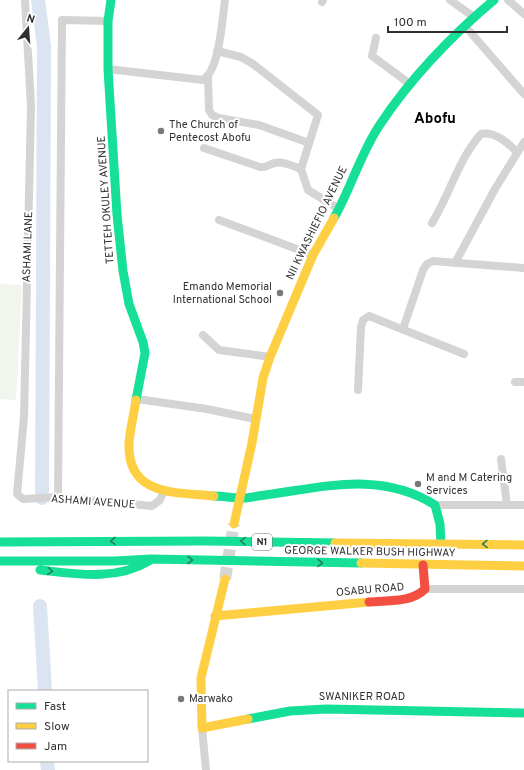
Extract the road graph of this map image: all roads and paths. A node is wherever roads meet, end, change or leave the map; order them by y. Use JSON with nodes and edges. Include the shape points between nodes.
{"nodes":[{"id":1,"x":25,"y":0,"type":"edge"},
{"id":2,"x":111,"y":0,"type":"edge"},
{"id":3,"x":225,"y":0,"type":"edge"},
{"id":4,"x":450,"y":0,"type":"edge"},
{"id":5,"x":494,"y":0,"type":"edge"},
{"id":6,"x":508,"y":0,"type":"edge"},
{"id":7,"x":524,"y":14,"type":"edge"},
{"id":8,"x":474,"y":17,"type":"junction"},
{"id":9,"x":108,"y":21,"type":"junction"},
{"id":10,"x":465,"y":26,"type":"junction"},
{"id":11,"x":376,"y":38,"type":"dead end"},
{"id":12,"x":217,"y":51,"type":"junction"},
{"id":13,"x":108,"y":70,"type":"junction"},
{"id":14,"x":208,"y":77,"type":"junction"},
{"id":15,"x":410,"y":84,"type":"junction"},
{"id":16,"x":524,"y":94,"type":"edge"},
{"id":17,"x":524,"y":142,"type":"edge"},
{"id":18,"x":308,"y":143,"type":"junction"},
{"id":19,"x":204,"y":148,"type":"dead end"},
{"id":20,"x":517,"y":152,"type":"junction"},
{"id":21,"x":301,"y":169,"type":"junction"},
{"id":22,"x":339,"y":209,"type":"junction"},
{"id":23,"x":220,"y":220,"type":"dead end"},
{"id":24,"x":432,"y":223,"type":"dead end"},
{"id":25,"x":313,"y":255,"type":"junction"},
{"id":26,"x":454,"y":263,"type":"junction"},
{"id":27,"x":524,"y":268,"type":"edge"},
{"id":28,"x":403,"y":329,"type":"junction"},
{"id":29,"x":203,"y":335,"type":"dead end"},
{"id":30,"x":464,"y":354,"type":"dead end"},
{"id":31,"x":270,"y":357,"type":"junction"},
{"id":32,"x":515,"y":382,"type":"dead end"},
{"id":33,"x":524,"y":382,"type":"edge"},
{"id":34,"x":358,"y":390,"type":"dead end"},
{"id":35,"x":137,"y":399,"type":"junction"},
{"id":36,"x":256,"y":419,"type":"junction"},
{"id":37,"x":501,"y":459,"type":"dead end"},
{"id":38,"x":164,"y":491,"type":"junction"},
{"id":39,"x":17,"y":494,"type":"joint"},
{"id":40,"x":58,"y":497,"type":"junction"},
{"id":41,"x":241,"y":498,"type":"junction"},
{"id":42,"x":435,"y":505,"type":"junction"},
{"id":43,"x":506,"y":505,"type":"junction"},
{"id":44,"x":524,"y":505,"type":"edge"},
{"id":45,"x":234,"y":524,"type":"tunnel mouth"},
{"id":46,"x":0,"y":542,"type":"edge"},
{"id":47,"x":441,"y":545,"type":"junction"},
{"id":48,"x":524,"y":545,"type":"edge"},
{"id":49,"x":0,"y":561,"type":"edge"},
{"id":50,"x":423,"y":565,"type":"junction"},
{"id":51,"x":524,"y":566,"type":"edge"},
{"id":52,"x":225,"y":579,"type":"tunnel mouth"},
{"id":53,"x":425,"y":589,"type":"junction"},
{"id":54,"x":524,"y":589,"type":"edge"},
{"id":55,"x":215,"y":616,"type":"junction"},
{"id":56,"x":524,"y":712,"type":"edge"},
{"id":57,"x":202,"y":728,"type":"junction"},
{"id":58,"x":206,"y":770,"type":"edge"}],
"edges":[{"from":1,"to":39,"type":"street","name":"ASHAMI LANE","via":[[31,122],[24,417]]},
{"from":2,"to":9,"type":"main road","name":"TETTEH OKULEY AVENUE"},
{"from":3,"to":12,"type":"street"},
{"from":4,"to":8,"type":"street"},
{"from":5,"to":8,"type":"main road","name":"NII KWASHIEFIO AVENUE"},
{"from":6,"to":7,"type":"street"},
{"from":8,"to":10,"type":"main road","name":"NII KWASHIEFIO AVENUE"},
{"from":9,"to":13,"type":"main road","name":"TETTEH OKULEY AVENUE"},
{"from":9,"to":40,"type":"street","via":[[62,20]]},
{"from":10,"to":15,"type":"main road","name":"NII KWASHIEFIO AVENUE"},
{"from":10,"to":16,"type":"street"},
{"from":11,"to":15,"type":"street","via":[[372,56]]},
{"from":12,"to":14,"type":"street"},
{"from":12,"to":18,"type":"street","via":[[240,57],[253,64],[318,116]]},
{"from":13,"to":14,"type":"street","via":[[203,80]]},
{"from":13,"to":35,"type":"main road","name":"TETTEH OKULEY AVENUE","via":[[123,271],[129,304],[145,353]]},
{"from":14,"to":18,"type":"street","via":[[212,115],[259,124]]},
{"from":15,"to":22,"type":"main road","name":"NII KWASHIEFIO AVENUE","via":[[379,126]]},
{"from":17,"to":20,"type":"street"},
{"from":18,"to":21,"type":"street"},
{"from":19,"to":21,"type":"street","via":[[260,167],[280,162]]},
{"from":20,"to":24,"type":"street","via":[[506,141],[486,133],[481,134]]},
{"from":20,"to":26,"type":"street"},
{"from":21,"to":22,"type":"street","via":[[308,190]]},
{"from":22,"to":25,"type":"main road","name":"NII KWASHIEFIO AVENUE"},
{"from":23,"to":25,"type":"street"},
{"from":25,"to":31,"type":"main road","name":"NII KWASHIEFIO AVENUE"},
{"from":26,"to":27,"type":"street"},
{"from":26,"to":28,"type":"street","via":[[433,261],[427,264]]},
{"from":28,"to":30,"type":"street"},
{"from":28,"to":34,"type":"street","via":[[369,316],[364,320],[361,327]]},
{"from":29,"to":31,"type":"street","via":[[219,350]]},
{"from":31,"to":36,"type":"main road","name":"NII KWASHIEFIO AVENUE","via":[[263,378]]},
{"from":32,"to":33,"type":"street"},
{"from":35,"to":36,"type":"street"},
{"from":35,"to":38,"type":"main road","name":"TETTEH OKULEY AVENUE","via":[[129,441],[131,463],[138,478]]},
{"from":36,"to":41,"type":"main road","name":"NII KWASHIEFIO AVENUE"},
{"from":37,"to":43,"type":"street"},
{"from":38,"to":40,"type":"street","name":"ASHAMI AVENUE","via":[[160,500],[152,506]]},
{"from":38,"to":41,"type":"main road","name":"TETTEH OKULEY AVENUE"},
{"from":39,"to":40,"type":"street","name":"ASHAMI AVENUE","via":[[23,499]]},
{"from":41,"to":42,"type":"main road","name":"TETTEH OKULEY AVENUE","via":[[348,483],[367,483],[412,493]]},
{"from":41,"to":45,"type":"main road","name":"NII KWASHIEFIO AVENUE"},
{"from":42,"to":43,"type":"street"},
{"from":42,"to":47,"type":"main road","via":[[440,524]]},
{"from":43,"to":44,"type":"street"},
{"from":47,"to":46,"type":"main road","name":"GEORGE WALKER BUSH HIGHWAY","number":"N1","one_way":true,"via":[[207,541]]},
{"from":48,"to":47,"type":"main road","name":"GEORGE WALKER BUSH HIGHWAY","number":"N1","one_way":true},
{"from":49,"to":50,"type":"main road","name":"GEORGE WALKER BUSH HIGHWAY","number":"N1","one_way":true,"via":[[13,561],[34,569],[93,573],[128,572],[141,568],[151,560]]},
{"from":50,"to":51,"type":"main road","name":"GEORGE WALKER BUSH HIGHWAY","number":"N1"},
{"from":50,"to":53,"type":"main road"},
{"from":52,"to":55,"type":"main road"},
{"from":53,"to":54,"type":"street","name":"OSABU ROAD"},
{"from":53,"to":55,"type":"main road","name":"OSABU ROAD","via":[[411,598]]},
{"from":55,"to":57,"type":"main road","via":[[201,678]]},
{"from":56,"to":57,"type":"main road","name":"SWANIKER ROAD","via":[[326,709],[290,711]]},
{"from":57,"to":58,"type":"street"}]}
